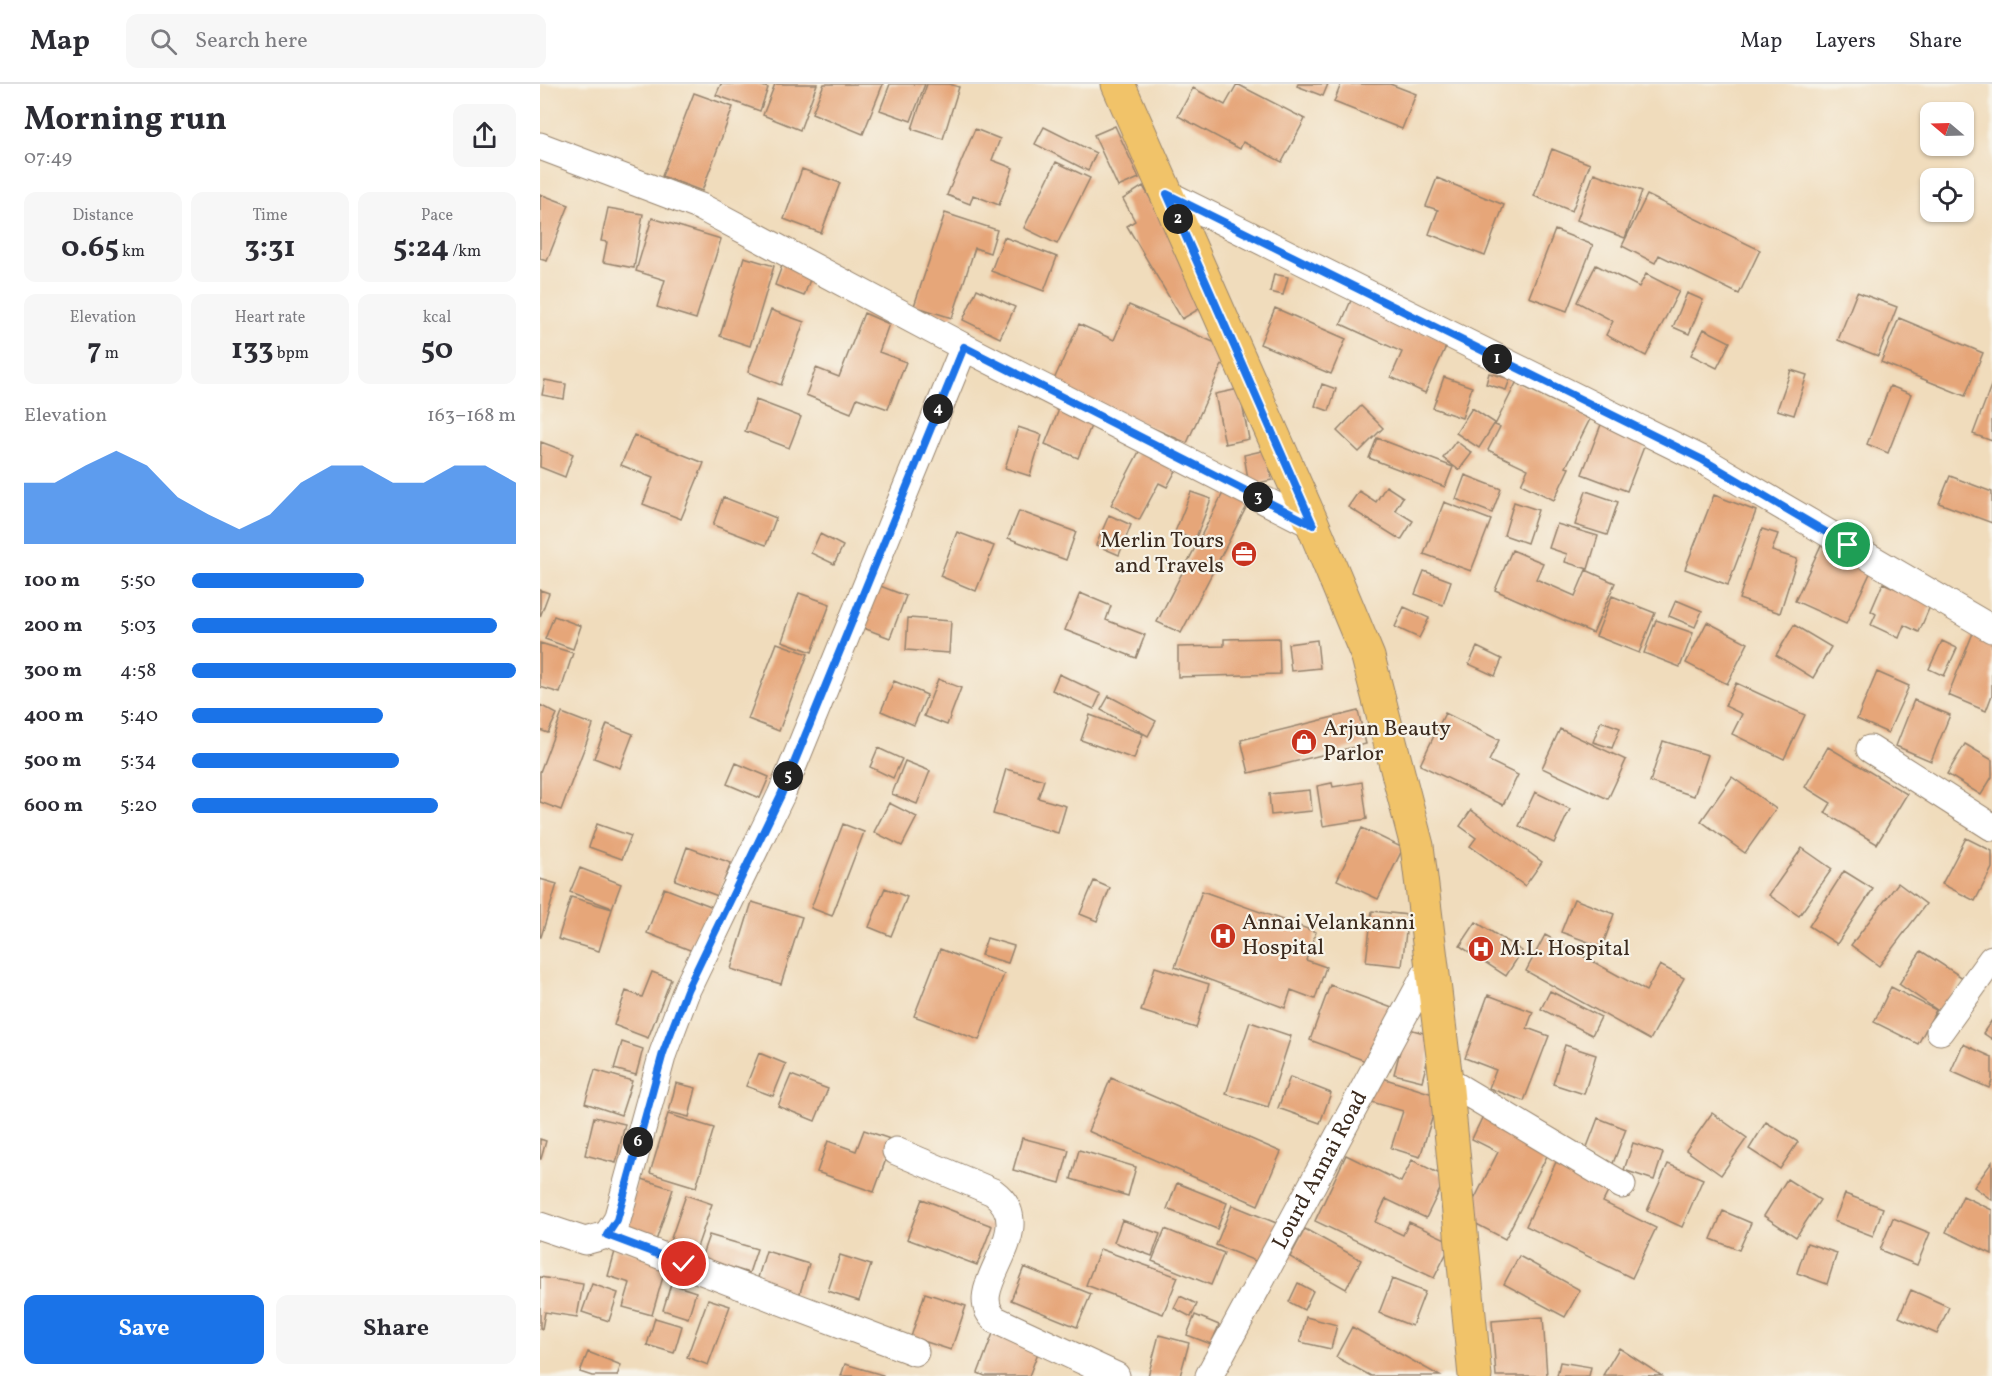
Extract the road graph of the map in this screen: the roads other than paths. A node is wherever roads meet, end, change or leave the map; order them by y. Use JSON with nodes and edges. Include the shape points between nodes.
{"nodes":[{"id":1,"x":1118,"y":84,"type":"edge"},
{"id":2,"x":540,"y":146,"type":"edge"},
{"id":3,"x":1167,"y":194,"type":"junction"},
{"id":4,"x":964,"y":347,"type":"junction"},
{"id":5,"x":1313,"y":525,"type":"junction"},
{"id":6,"x":1992,"y":629,"type":"edge"},
{"id":7,"x":1870,"y":748,"type":"dead end"},
{"id":8,"x":1992,"y":828,"type":"edge"},
{"id":9,"x":1992,"y":959,"type":"edge"},
{"id":10,"x":1432,"y":963,"type":"junction"},
{"id":11,"x":1940,"y":1031,"type":"dead end"},
{"id":12,"x":1446,"y":1080,"type":"junction"},
{"id":13,"x":896,"y":1152,"type":"dead end"},
{"id":14,"x":1622,"y":1185,"type":"dead end"},
{"id":15,"x":540,"y":1226,"type":"edge"},
{"id":16,"x":607,"y":1235,"type":"junction"},
{"id":17,"x":915,"y":1352,"type":"dead end"},
{"id":18,"x":1116,"y":1376,"type":"edge"},
{"id":19,"x":1209,"y":1376,"type":"edge"},
{"id":20,"x":1474,"y":1376,"type":"edge"}],
"edges":[{"from":1,"to":3,"type":"main road"},
{"from":2,"to":4,"type":"street","via":[[701,207]]},
{"from":3,"to":5,"type":"main road"},
{"from":3,"to":6,"type":"street","via":[[1703,460]]},
{"from":4,"to":5,"type":"street"},
{"from":4,"to":16,"type":"street","via":[[781,795],[687,990],[663,1053],[617,1220]]},
{"from":5,"to":10,"type":"main road","via":[[1368,657],[1417,846]]},
{"from":7,"to":8,"type":"street"},
{"from":9,"to":11,"type":"street"},
{"from":10,"to":12,"type":"main road"},
{"from":10,"to":19,"type":"street","name":"Lourd Annai Road"},
{"from":12,"to":14,"type":"street"},
{"from":12,"to":20,"type":"main road"},
{"from":13,"to":18,"type":"street","via":[[993,1192],[1005,1201],[1011,1214],[1011,1228],[984,1301],[988,1314]]},
{"from":15,"to":16,"type":"street","via":[[585,1241]]},
{"from":16,"to":17,"type":"street"}]}
